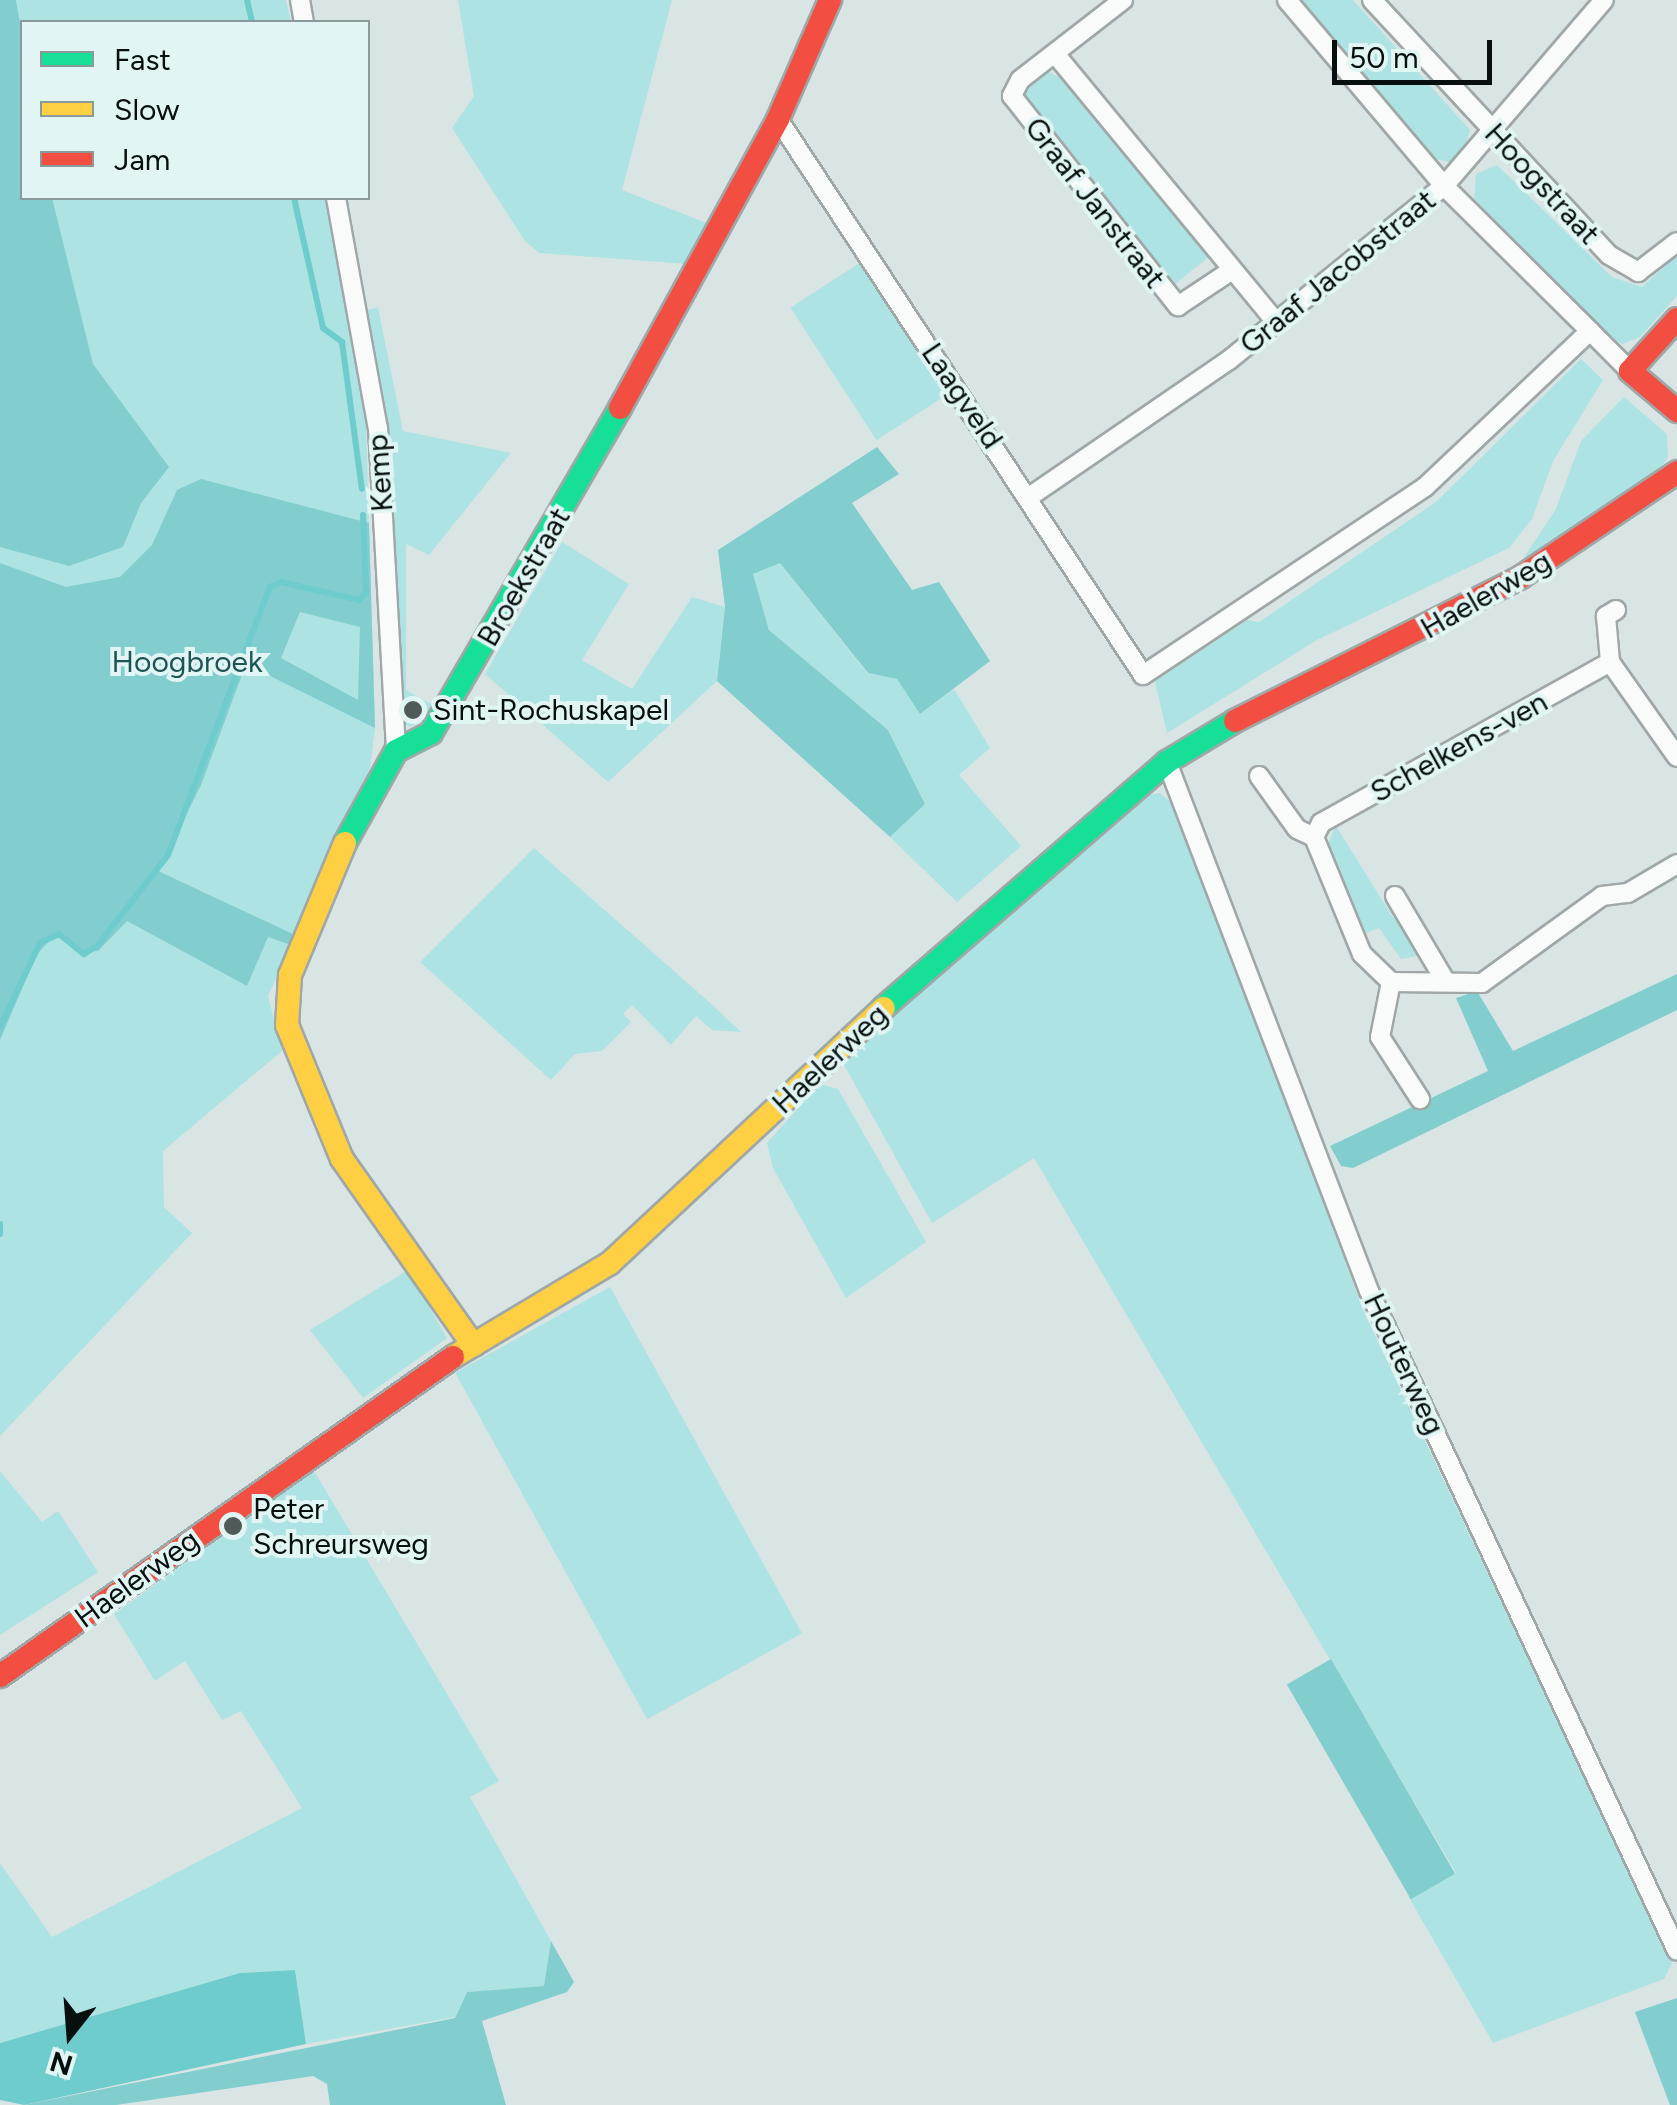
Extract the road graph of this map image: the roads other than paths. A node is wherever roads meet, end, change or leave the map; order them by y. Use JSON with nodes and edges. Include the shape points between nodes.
{"nodes":[{"id":1,"x":830,"y":0,"type":"edge"},
{"id":2,"x":1123,"y":0,"type":"edge"},
{"id":3,"x":1287,"y":0,"type":"edge"},
{"id":4,"x":1372,"y":0,"type":"edge"},
{"id":5,"x":1604,"y":0,"type":"edge"},
{"id":6,"x":1056,"y":56,"type":"junction"},
{"id":7,"x":778,"y":119,"type":"junction"},
{"id":8,"x":1494,"y":134,"type":"junction"},
{"id":9,"x":1444,"y":186,"type":"junction"},
{"id":10,"x":336,"y":200,"type":"edge"},
{"id":11,"x":1677,"y":242,"type":"edge"},
{"id":12,"x":1232,"y":270,"type":"junction"},
{"id":13,"x":1677,"y":319,"type":"edge"},
{"id":14,"x":1277,"y":323,"type":"junction"},
{"id":15,"x":1590,"y":331,"type":"junction"},
{"id":16,"x":1630,"y":371,"type":"junction"},
{"id":17,"x":1677,"y":411,"type":"edge"},
{"id":18,"x":1677,"y":472,"type":"edge"},
{"id":19,"x":1029,"y":497,"type":"junction"},
{"id":20,"x":1616,"y":610,"type":"dead end"},
{"id":21,"x":1610,"y":662,"type":"junction"},
{"id":22,"x":396,"y":751,"type":"junction"},
{"id":23,"x":1676,"y":754,"type":"edge"},
{"id":24,"x":1167,"y":762,"type":"junction"},
{"id":25,"x":1259,"y":776,"type":"dead end"},
{"id":26,"x":1314,"y":837,"type":"junction"},
{"id":27,"x":1677,"y":864,"type":"edge"},
{"id":28,"x":1395,"y":896,"type":"dead end"},
{"id":29,"x":1444,"y":979,"type":"junction"},
{"id":30,"x":1391,"y":982,"type":"junction"},
{"id":31,"x":1420,"y":1099,"type":"dead end"},
{"id":32,"x":473,"y":1345,"type":"junction"},
{"id":33,"x":0,"y":1676,"type":"edge"},
{"id":34,"x":1677,"y":1951,"type":"edge"}],
"edges":[{"from":1,"to":7,"type":"street","name":"Broekstraat"},
{"from":2,"to":6,"type":"street","name":"Graaf Janstraat"},
{"from":3,"to":9,"type":"street"},
{"from":4,"to":8,"type":"street","name":"Hoogstraat"},
{"from":5,"to":8,"type":"street","name":"Graaf Jacobstraat"},
{"from":6,"to":12,"type":"street","name":"Graaf Janstraat"},
{"from":6,"to":12,"type":"street","name":"Graaf Janstraat","via":[[1020,80],[1012,96],[1163,292],[1178,306],[1192,302]]},
{"from":7,"to":19,"type":"street","name":"Laagveld"},
{"from":7,"to":22,"type":"street","name":"Broekstraat","via":[[527,578],[431,733]]},
{"from":8,"to":9,"type":"street","name":"Graaf Jacobstraat"},
{"from":8,"to":11,"type":"street","name":"Hoogstraat","via":[[1609,255],[1638,272]]},
{"from":9,"to":14,"type":"street","name":"Graaf Jacobstraat"},
{"from":9,"to":15,"type":"street"},
{"from":10,"to":22,"type":"street","name":"Kemp","via":[[378,428]]},
{"from":12,"to":14,"type":"street","name":"Graaf Janstraat"},
{"from":13,"to":16,"type":"street"},
{"from":14,"to":19,"type":"street","name":"Graaf Jacobstraat"},
{"from":15,"to":16,"type":"street"},
{"from":15,"to":19,"type":"street","name":"Laagveld","via":[[1425,487],[1143,675]]},
{"from":16,"to":17,"type":"street"},
{"from":18,"to":24,"type":"street","name":"Haelerweg","via":[[1521,577],[1407,640],[1276,696]]},
{"from":20,"to":21,"type":"street","via":[[1606,616]]},
{"from":21,"to":23,"type":"street"},
{"from":21,"to":26,"type":"street","name":"Schelkens-ven","via":[[1321,823]]},
{"from":22,"to":32,"type":"street","name":"Broekstraat","via":[[351,829],[290,975],[287,1025],[342,1159]]},
{"from":24,"to":32,"type":"street","name":"Haelerweg","via":[[981,916],[647,1232],[553,1301]]},
{"from":24,"to":34,"type":"street","name":"Houterweg","via":[[1369,1290]]},
{"from":25,"to":26,"type":"street","via":[[1297,828]]},
{"from":26,"to":30,"type":"street","via":[[1362,954]]},
{"from":27,"to":29,"type":"street","via":[[1628,893],[1602,896],[1482,983]]},
{"from":28,"to":29,"type":"street"},
{"from":29,"to":30,"type":"street"},
{"from":30,"to":31,"type":"street","via":[[1380,1037]]},
{"from":32,"to":33,"type":"street","name":"Haelerweg"}]}
